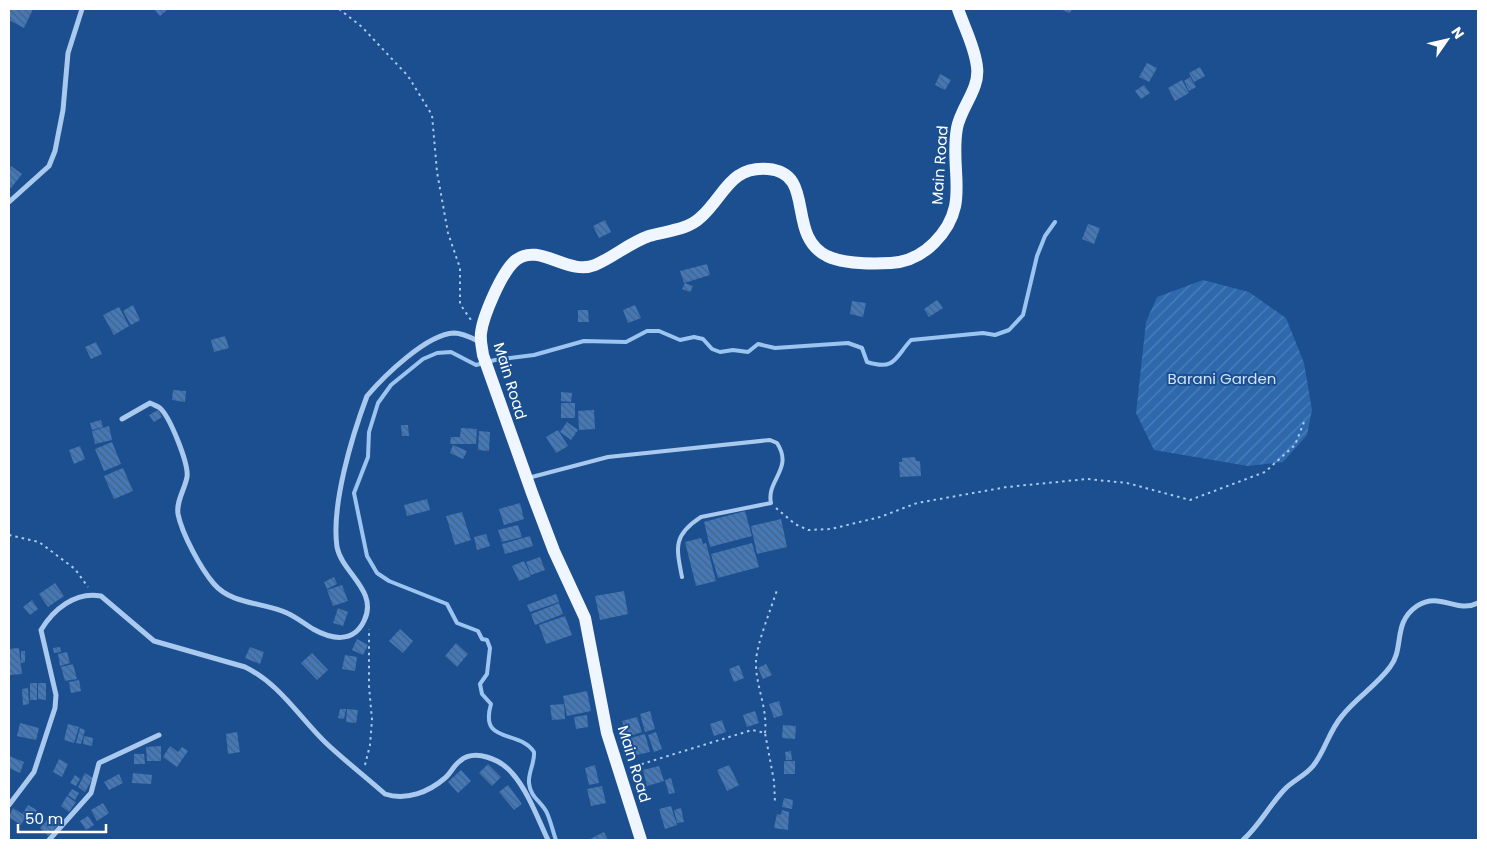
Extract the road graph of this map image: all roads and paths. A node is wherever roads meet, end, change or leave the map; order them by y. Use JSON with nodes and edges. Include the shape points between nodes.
{"nodes":[{"id":1,"x":82,"y":9,"type":"edge"},
{"id":2,"x":339,"y":9,"type":"edge"},
{"id":3,"x":958,"y":9,"type":"edge"},
{"id":4,"x":9,"y":202,"type":"edge"},
{"id":5,"x":480,"y":338,"type":"junction"},
{"id":6,"x":122,"y":419,"type":"dead end"},
{"id":7,"x":1304,"y":422,"type":"dead end"},
{"id":8,"x":526,"y":479,"type":"junction"},
{"id":9,"x":771,"y":503,"type":"junction"},
{"id":10,"x":9,"y":535,"type":"edge"},
{"id":11,"x":682,"y":577,"type":"dead end"},
{"id":12,"x":777,"y":590,"type":"dead end"},
{"id":13,"x":94,"y":594,"type":"junction"},
{"id":14,"x":1478,"y":603,"type":"edge"},
{"id":15,"x":367,"y":614,"type":"junction"},
{"id":16,"x":765,"y":733,"type":"junction"},
{"id":17,"x":159,"y":735,"type":"dead end"},
{"id":18,"x":618,"y":772,"type":"junction"},
{"id":19,"x":363,"y":774,"type":"junction"},
{"id":20,"x":775,"y":803,"type":"dead end"},
{"id":21,"x":9,"y":805,"type":"edge"},
{"id":22,"x":49,"y":840,"type":"edge"},
{"id":23,"x":548,"y":840,"type":"edge"},
{"id":24,"x":641,"y":840,"type":"edge"},
{"id":25,"x":1243,"y":840,"type":"edge"}],
"edges":[{"from":1,"to":4,"type":"street","via":[[68,53],[63,110],[49,166]]},
{"from":2,"to":5,"type":"path","via":[[362,27],[408,76],[432,115],[448,233],[460,268],[460,304]]},
{"from":3,"to":5,"type":"main road","name":"Main Road","via":[[974,54],[977,76],[957,130],[958,182],[954,209],[946,228],[926,250],[913,258],[892,263],[847,261],[827,256],[811,243],[804,231],[798,194],[788,177],[770,170],[754,169],[738,175],[703,216],[693,223],[646,237],[596,265],[577,268],[531,254],[519,258],[509,269],[490,305]]},
{"from":5,"to":8,"type":"main road","name":"Main Road"},
{"from":5,"to":15,"type":"street","via":[[461,334],[442,336],[426,344],[367,396],[338,494],[336,522],[340,556],[365,594]]},
{"from":6,"to":15,"type":"street","via":[[150,403],[160,408],[166,417],[185,460],[187,477],[178,513],[192,547],[213,584],[222,593],[286,613],[336,639],[357,630]]},
{"from":7,"to":9,"type":"path","via":[[1294,445],[1265,472],[1190,500],[1127,483],[1087,479],[1007,487],[917,503],[880,517],[831,529],[808,530],[795,524]]},
{"from":8,"to":9,"type":"lane","via":[[608,457],[770,440],[777,444],[784,458],[771,492]]},
{"from":8,"to":18,"type":"main road","name":"Main Road","via":[[585,618]]},
{"from":9,"to":11,"type":"lane","via":[[701,516],[692,522],[678,539]]},
{"from":10,"to":13,"type":"path","via":[[39,542],[75,569]]},
{"from":12,"to":16,"type":"path","via":[[756,658],[766,720]]},
{"from":13,"to":19,"type":"street","via":[[154,641],[245,667],[273,683],[326,743]]},
{"from":13,"to":21,"type":"street","via":[[60,607],[41,630],[56,708],[34,772]]},
{"from":14,"to":25,"type":"street","via":[[1461,607],[1437,599],[1415,607],[1399,628],[1392,666],[1342,715],[1314,766],[1286,788]]},
{"from":15,"to":19,"type":"path","via":[[372,720]]},
{"from":16,"to":18,"type":"path","via":[[752,730]]},
{"from":16,"to":20,"type":"path"},
{"from":17,"to":22,"type":"street","via":[[99,763],[91,793]]},
{"from":18,"to":24,"type":"main road","name":"Main Road"},
{"from":19,"to":23,"type":"street","via":[[385,794],[408,796],[435,786],[460,760],[477,755],[488,758],[512,772]]}]}
